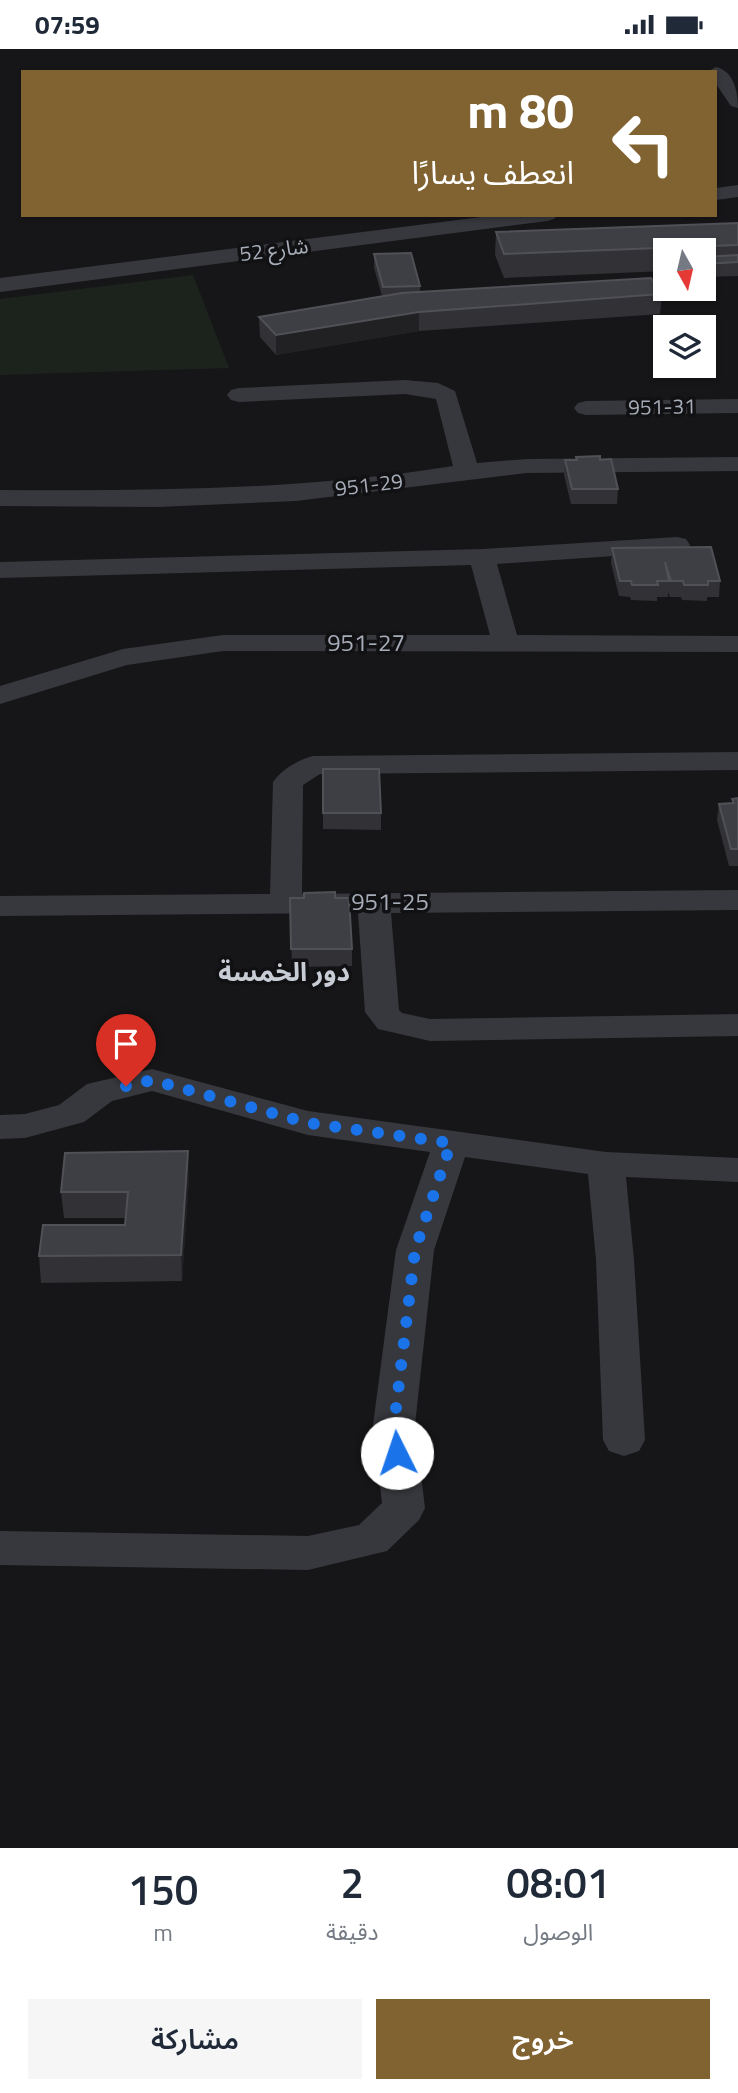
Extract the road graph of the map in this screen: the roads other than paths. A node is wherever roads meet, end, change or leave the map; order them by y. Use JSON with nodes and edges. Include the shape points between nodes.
{"nodes":[{"id":1,"x":704,"y":57,"type":"dead end"},
{"id":2,"x":714,"y":70,"type":"edge"},
{"id":3,"x":717,"y":75,"type":"edge"},
{"id":4,"x":738,"y":102,"type":"edge"},
{"id":5,"x":738,"y":191,"type":"edge"},
{"id":6,"x":717,"y":194,"type":"edge"},
{"id":7,"x":531,"y":217,"type":"edge"},
{"id":8,"x":0,"y":285,"type":"edge"},
{"id":9,"x":239,"y":395,"type":"dead end"},
{"id":10,"x":738,"y":407,"type":"edge"},
{"id":11,"x":586,"y":408,"type":"dead end"},
{"id":12,"x":738,"y":464,"type":"edge"},
{"id":13,"x":467,"y":471,"type":"junction"},
{"id":14,"x":0,"y":498,"type":"edge"},
{"id":15,"x":677,"y":545,"type":"edge"},
{"id":16,"x":482,"y":558,"type":"junction"},
{"id":17,"x":0,"y":570,"type":"edge"},
{"id":18,"x":506,"y":644,"type":"junction"},
{"id":19,"x":738,"y":644,"type":"edge"},
{"id":20,"x":0,"y":694,"type":"edge"},
{"id":21,"x":738,"y":761,"type":"edge"},
{"id":22,"x":738,"y":899,"type":"edge"},
{"id":23,"x":286,"y":903,"type":"junction"},
{"id":24,"x":374,"y":903,"type":"junction"},
{"id":25,"x":0,"y":906,"type":"edge"},
{"id":26,"x":738,"y":1025,"type":"edge"},
{"id":27,"x":0,"y":1127,"type":"edge"},
{"id":28,"x":451,"y":1143,"type":"junction"},
{"id":29,"x":607,"y":1164,"type":"junction"},
{"id":30,"x":738,"y":1170,"type":"edge"},
{"id":31,"x":625,"y":1440,"type":"dead end"},
{"id":32,"x":0,"y":1549,"type":"edge"}],
"edges":[{"from":1,"to":2,"type":"street"},
{"from":3,"to":4,"type":"street"},
{"from":5,"to":6,"type":"street"},
{"from":7,"to":8,"type":"street","name":"شارع 52"},
{"from":9,"to":13,"type":"street","via":[[405,387],[438,390],[447,396]]},
{"from":10,"to":11,"type":"street","name":"951-31"},
{"from":12,"to":13,"type":"street","name":"951-29"},
{"from":13,"to":14,"type":"street","name":"951-29","via":[[296,493],[158,499]]},
{"from":15,"to":16,"type":"street"},
{"from":16,"to":17,"type":"street"},
{"from":16,"to":18,"type":"street"},
{"from":18,"to":19,"type":"street","name":"951-27"},
{"from":18,"to":20,"type":"street","name":"951-27","via":[[223,643],[123,657]]},
{"from":21,"to":23,"type":"street","via":[[313,765],[288,782]]},
{"from":22,"to":24,"type":"street","name":"951-25"},
{"from":23,"to":24,"type":"street","name":"951-25"},
{"from":23,"to":25,"type":"street","name":"951-25"},
{"from":24,"to":26,"type":"street","via":[[382,1013],[390,1021],[430,1030]]},
{"from":27,"to":28,"type":"street","via":[[25,1126],[71,1114],[100,1092],[152,1080],[308,1123]]},
{"from":28,"to":29,"type":"street"},
{"from":28,"to":32,"type":"street","via":[[413,1264],[394,1425],[404,1509],[372,1539],[308,1553]]},
{"from":29,"to":30,"type":"street"},
{"from":29,"to":31,"type":"street"}]}
